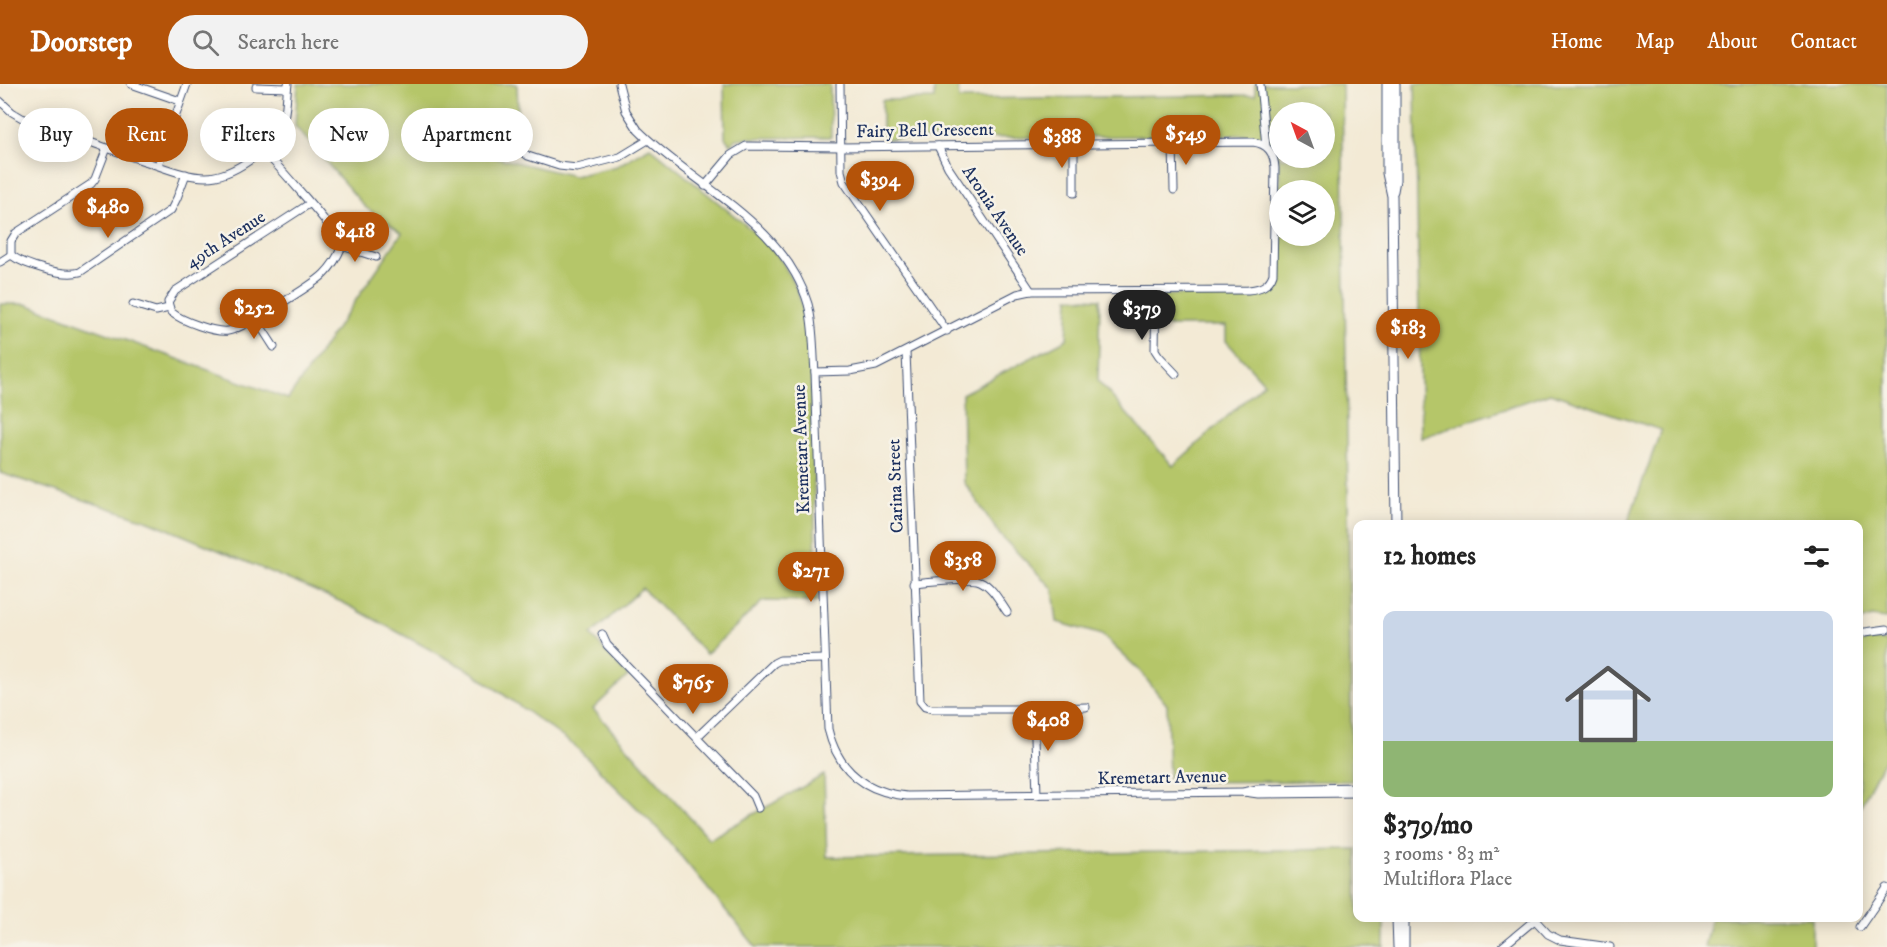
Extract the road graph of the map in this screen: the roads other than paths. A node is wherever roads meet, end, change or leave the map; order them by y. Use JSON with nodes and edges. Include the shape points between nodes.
{"nodes":[{"id":1,"x":131,"y":84,"type":"edge"},
{"id":2,"x":187,"y":84,"type":"edge"},
{"id":3,"x":619,"y":84,"type":"edge"},
{"id":4,"x":840,"y":84,"type":"edge"},
{"id":5,"x":1260,"y":84,"type":"edge"},
{"id":6,"x":1387,"y":84,"type":"edge"},
{"id":7,"x":1395,"y":84,"type":"edge"},
{"id":8,"x":288,"y":86,"type":"edge"},
{"id":9,"x":256,"y":87,"type":"dead end"},
{"id":10,"x":0,"y":101,"type":"edge"},
{"id":11,"x":180,"y":101,"type":"junction"},
{"id":12,"x":286,"y":108,"type":"edge"},
{"id":13,"x":648,"y":140,"type":"junction"},
{"id":14,"x":1173,"y":143,"type":"junction"},
{"id":15,"x":1074,"y":145,"type":"junction"},
{"id":16,"x":938,"y":146,"type":"junction"},
{"id":17,"x":1266,"y":146,"type":"junction"},
{"id":18,"x":105,"y":147,"type":"edge"},
{"id":19,"x":841,"y":147,"type":"junction"},
{"id":20,"x":105,"y":153,"type":"edge"},
{"id":21,"x":533,"y":158,"type":"edge"},
{"id":22,"x":149,"y":162,"type":"edge"},
{"id":23,"x":245,"y":162,"type":"edge"},
{"id":24,"x":273,"y":162,"type":"edge"},
{"id":25,"x":158,"y":165,"type":"junction"},
{"id":26,"x":186,"y":174,"type":"junction"},
{"id":27,"x":705,"y":186,"type":"junction"},
{"id":28,"x":1174,"y":190,"type":"dead end"},
{"id":29,"x":1074,"y":193,"type":"dead end"},
{"id":30,"x":1392,"y":196,"type":"junction"},
{"id":31,"x":309,"y":204,"type":"junction"},
{"id":32,"x":342,"y":246,"type":"junction"},
{"id":33,"x":11,"y":255,"type":"junction"},
{"id":34,"x":376,"y":257,"type":"dead end"},
{"id":35,"x":0,"y":262,"type":"edge"},
{"id":36,"x":1030,"y":291,"type":"junction"},
{"id":37,"x":1156,"y":291,"type":"junction"},
{"id":38,"x":133,"y":304,"type":"dead end"},
{"id":39,"x":169,"y":308,"type":"junction"},
{"id":40,"x":256,"y":319,"type":"junction"},
{"id":41,"x":947,"y":330,"type":"junction"},
{"id":42,"x":274,"y":347,"type":"dead end"},
{"id":43,"x":906,"y":352,"type":"junction"},
{"id":44,"x":815,"y":372,"type":"junction"},
{"id":45,"x":1176,"y":374,"type":"dead end"},
{"id":46,"x":1396,"y":520,"type":"edge"},
{"id":47,"x":914,"y":583,"type":"junction"},
{"id":48,"x":1007,"y":612,"type":"dead end"},
{"id":49,"x":1887,"y":629,"type":"edge"},
{"id":50,"x":1863,"y":632,"type":"edge"},
{"id":51,"x":602,"y":634,"type":"dead end"},
{"id":52,"x":825,"y":659,"type":"junction"},
{"id":53,"x":1086,"y":707,"type":"dead end"},
{"id":54,"x":1034,"y":709,"type":"junction"},
{"id":55,"x":697,"y":737,"type":"junction"},
{"id":56,"x":1353,"y":787,"type":"edge"},
{"id":57,"x":1244,"y":792,"type":"junction"},
{"id":58,"x":1353,"y":793,"type":"edge"},
{"id":59,"x":1036,"y":795,"type":"junction"},
{"id":60,"x":758,"y":808,"type":"dead end"},
{"id":61,"x":1887,"y":888,"type":"edge"},
{"id":62,"x":1397,"y":922,"type":"edge"},
{"id":63,"x":1404,"y":922,"type":"edge"},
{"id":64,"x":1532,"y":922,"type":"edge"},
{"id":65,"x":1539,"y":922,"type":"edge"},
{"id":66,"x":1860,"y":927,"type":"dead end"},
{"id":67,"x":1592,"y":946,"type":"edge"},
{"id":68,"x":1398,"y":947,"type":"edge"},
{"id":69,"x":1404,"y":947,"type":"edge"},
{"id":70,"x":1503,"y":947,"type":"edge"},
{"id":71,"x":1610,"y":947,"type":"edge"}],
"edges":[{"from":1,"to":11,"type":"street"},
{"from":2,"to":11,"type":"street"},
{"from":3,"to":13,"type":"street","name":"Kremetart Avenue","via":[[626,111]]},
{"from":4,"to":19,"type":"street"},
{"from":5,"to":17,"type":"street"},
{"from":6,"to":30,"type":"main road","via":[[1387,173]]},
{"from":7,"to":30,"type":"main road"},
{"from":8,"to":9,"type":"street"},
{"from":8,"to":12,"type":"street"},
{"from":10,"to":18,"type":"street","via":[[22,118]]},
{"from":11,"to":25,"type":"street"},
{"from":13,"to":21,"type":"street","via":[[620,157],[577,168]]},
{"from":13,"to":27,"type":"street","name":"Kremetart Avenue"},
{"from":14,"to":15,"type":"street","name":"Fairy Bell Crescent"},
{"from":14,"to":17,"type":"street","name":"Fairy Bell Crescent","via":[[1253,142]]},
{"from":14,"to":28,"type":"street"},
{"from":15,"to":16,"type":"street","name":"Fairy Bell Crescent"},
{"from":15,"to":29,"type":"street"},
{"from":16,"to":19,"type":"street","name":"Fairy Bell Crescent"},
{"from":16,"to":36,"type":"street","name":"Aronia Avenue"},
{"from":17,"to":37,"type":"street","via":[[1273,154],[1275,168],[1271,280],[1253,290]]},
{"from":19,"to":27,"type":"street","name":"Fairy Bell Crescent","via":[[746,146],[730,155]]},
{"from":19,"to":41,"type":"street","via":[[841,171],[848,188]]},
{"from":20,"to":33,"type":"street","via":[[91,184],[16,233],[10,241]]},
{"from":22,"to":25,"type":"street"},
{"from":23,"to":26,"type":"street","via":[[223,174]]},
{"from":24,"to":31,"type":"street"},
{"from":25,"to":26,"type":"street"},
{"from":26,"to":33,"type":"street","via":[[171,210],[80,272],[58,273]]},
{"from":27,"to":44,"type":"street","name":"Kremetart Avenue","via":[[772,241],[796,275],[808,304]]},
{"from":30,"to":46,"type":"main road"},
{"from":31,"to":32,"type":"street"},
{"from":31,"to":39,"type":"street","name":"49th Avenue","via":[[175,291]]},
{"from":32,"to":34,"type":"street"},
{"from":32,"to":40,"type":"street","via":[[325,273]]},
{"from":33,"to":35,"type":"street"},
{"from":36,"to":37,"type":"street"},
{"from":36,"to":41,"type":"street"},
{"from":37,"to":45,"type":"street","via":[[1155,350]]},
{"from":38,"to":39,"type":"street","via":[[156,311]]},
{"from":39,"to":40,"type":"street","via":[[182,319],[220,331],[236,330]]},
{"from":40,"to":42,"type":"street"},
{"from":41,"to":43,"type":"street"},
{"from":43,"to":44,"type":"street","via":[[864,369]]},
{"from":43,"to":47,"type":"street","name":"Carina Street"},
{"from":44,"to":52,"type":"street","name":"Kremetart Avenue"},
{"from":47,"to":48,"type":"street","via":[[980,580]]},
{"from":47,"to":54,"type":"street","name":"Carina Street","via":[[919,699],[923,706],[932,710]]},
{"from":49,"to":50,"type":"street"},
{"from":51,"to":55,"type":"street","via":[[607,645]]},
{"from":52,"to":55,"type":"street","via":[[774,663]]},
{"from":52,"to":59,"type":"street","name":"Kremetart Avenue","via":[[831,740],[840,761],[868,785],[888,794],[907,796]]},
{"from":53,"to":54,"type":"street","name":"Carina Street"},
{"from":54,"to":59,"type":"street"},
{"from":55,"to":60,"type":"street","via":[[753,796]]},
{"from":56,"to":57,"type":"street","name":"Kremetart Avenue"},
{"from":57,"to":58,"type":"street","name":"Kremetart Avenue"},
{"from":57,"to":59,"type":"street","name":"Kremetart Avenue"},
{"from":61,"to":66,"type":"street"},
{"from":62,"to":68,"type":"main road"},
{"from":63,"to":69,"type":"main road"},
{"from":64,"to":70,"type":"street"},
{"from":65,"to":67,"type":"street","via":[[1552,937]]},
{"from":67,"to":71,"type":"street"}]}
